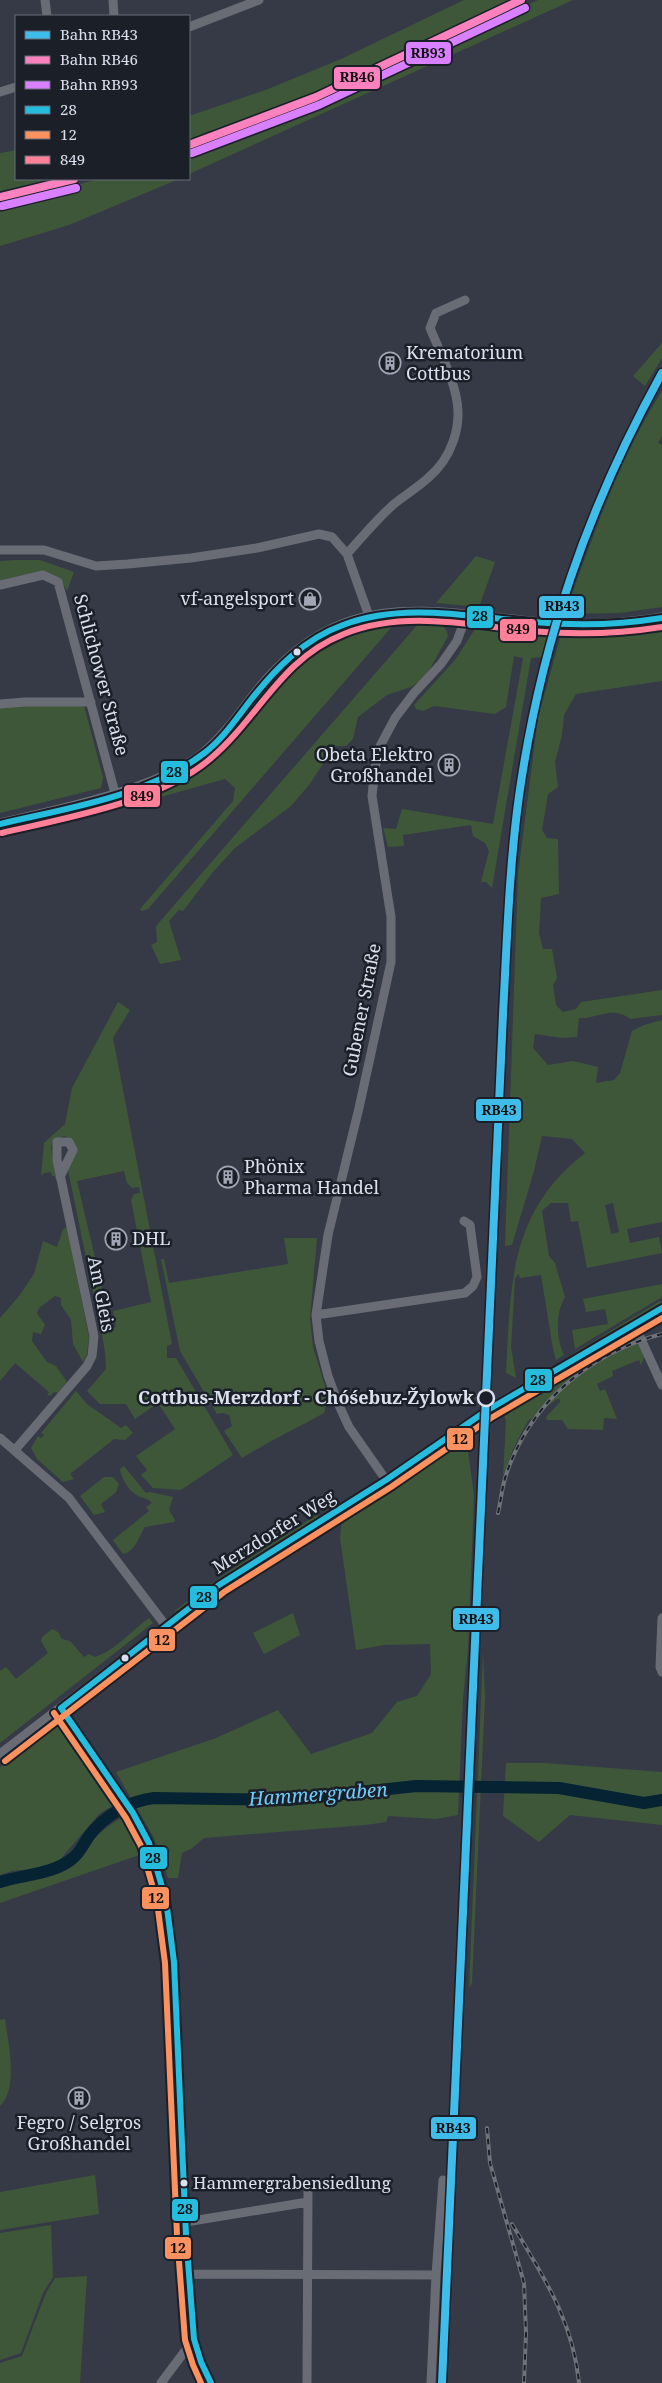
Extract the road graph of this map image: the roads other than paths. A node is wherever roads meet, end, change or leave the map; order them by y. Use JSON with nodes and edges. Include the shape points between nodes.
{"nodes":[{"id":1,"x":45,"y":0,"type":"edge"},
{"id":2,"x":113,"y":0,"type":"edge"},
{"id":3,"x":259,"y":0,"type":"edge"},
{"id":4,"x":46,"y":15,"type":"edge"},
{"id":5,"x":114,"y":15,"type":"edge"},
{"id":6,"x":190,"y":27,"type":"edge"},
{"id":7,"x":15,"y":86,"type":"edge"},
{"id":8,"x":0,"y":92,"type":"edge"},
{"id":9,"x":465,"y":300,"type":"dead end"},
{"id":10,"x":0,"y":550,"type":"edge"},
{"id":11,"x":347,"y":554,"type":"junction"},
{"id":12,"x":0,"y":584,"type":"edge"},
{"id":13,"x":370,"y":616,"type":"junction"},
{"id":14,"x":466,"y":616,"type":"junction"},
{"id":15,"x":662,"y":618,"type":"edge"},
{"id":16,"x":91,"y":702,"type":"junction"},
{"id":17,"x":0,"y":704,"type":"edge"},
{"id":18,"x":115,"y":793,"type":"junction"},
{"id":19,"x":0,"y":824,"type":"edge"},
{"id":20,"x":60,"y":1177,"type":"dead end"},
{"id":21,"x":464,"y":1221,"type":"dead end"},
{"id":22,"x":662,"y":1308,"type":"edge"},
{"id":23,"x":316,"y":1315,"type":"junction"},
{"id":24,"x":634,"y":1324,"type":"junction"},
{"id":25,"x":662,"y":1385,"type":"edge"},
{"id":26,"x":0,"y":1438,"type":"edge"},
{"id":27,"x":15,"y":1450,"type":"junction"},
{"id":28,"x":386,"y":1480,"type":"junction"},
{"id":29,"x":662,"y":1618,"type":"edge"},
{"id":30,"x":166,"y":1626,"type":"junction"},
{"id":31,"x":662,"y":1672,"type":"edge"},
{"id":32,"x":61,"y":1708,"type":"junction"},
{"id":33,"x":0,"y":1754,"type":"edge"},
{"id":34,"x":443,"y":2180,"type":"dead end"},
{"id":35,"x":308,"y":2191,"type":"dead end"},
{"id":36,"x":308,"y":2202,"type":"junction"},
{"id":37,"x":186,"y":2222,"type":"junction"},
{"id":38,"x":188,"y":2274,"type":"junction"},
{"id":39,"x":308,"y":2274,"type":"junction"},
{"id":40,"x":436,"y":2275,"type":"junction"},
{"id":41,"x":194,"y":2339,"type":"junction"},
{"id":42,"x":160,"y":2383,"type":"edge"},
{"id":43,"x":212,"y":2383,"type":"edge"},
{"id":44,"x":307,"y":2383,"type":"edge"},
{"id":45,"x":430,"y":2383,"type":"edge"}],
"edges":[{"from":1,"to":4,"type":"street"},
{"from":2,"to":5,"type":"street"},
{"from":3,"to":6,"type":"street"},
{"from":7,"to":8,"type":"street"},
{"from":9,"to":11,"type":"street","via":[[436,312],[430,328],[457,398],[458,422],[453,444],[429,478],[394,504]]},
{"from":10,"to":11,"type":"street","via":[[44,550],[96,566],[191,558],[319,534],[332,537]]},
{"from":11,"to":13,"type":"street"},
{"from":12,"to":16,"type":"street","name":"Schlichower Straße","via":[[43,575],[58,582]]},
{"from":13,"to":14,"type":"main road","via":[[422,613]]},
{"from":13,"to":18,"type":"main road","via":[[321,634],[296,651],[266,681],[224,736],[202,754],[168,775]]},
{"from":14,"to":15,"type":"main road","via":[[573,624]]},
{"from":14,"to":23,"type":"street","name":"Gubener Straße","via":[[457,641],[442,664],[395,718],[380,746],[375,768],[372,796],[391,917],[391,962],[328,1235]]},
{"from":16,"to":17,"type":"street"},
{"from":16,"to":18,"type":"street","name":"Schlichower Straße"},
{"from":18,"to":19,"type":"main road"},
{"from":20,"to":27,"type":"street","name":"Am Gleis","via":[[94,1345],[87,1366]]},
{"from":21,"to":23,"type":"street","via":[[470,1225],[477,1277],[465,1292]]},
{"from":22,"to":24,"type":"street","name":"Merzdorfer Weg"},
{"from":23,"to":28,"type":"street","name":"Gubener Straße","via":[[319,1341],[338,1403],[349,1427]]},
{"from":24,"to":25,"type":"street"},
{"from":24,"to":28,"type":"street","name":"Merzdorfer Weg","via":[[459,1428]]},
{"from":26,"to":27,"type":"street"},
{"from":27,"to":30,"type":"street","via":[[69,1498]]},
{"from":28,"to":30,"type":"street","name":"Merzdorfer Weg","via":[[219,1586]]},
{"from":29,"to":31,"type":"street"},
{"from":30,"to":32,"type":"street","name":"Merzdorfer Weg"},
{"from":32,"to":33,"type":"street","name":"Merzdorfer Weg"},
{"from":32,"to":37,"type":"street","via":[[121,1793],[150,1844],[166,1900],[172,1934]]},
{"from":34,"to":40,"type":"street"},
{"from":35,"to":36,"type":"street"},
{"from":36,"to":37,"type":"street"},
{"from":36,"to":39,"type":"street"},
{"from":37,"to":38,"type":"street"},
{"from":38,"to":39,"type":"street"},
{"from":38,"to":41,"type":"street"},
{"from":39,"to":40,"type":"street"},
{"from":39,"to":44,"type":"street"},
{"from":40,"to":45,"type":"street"},
{"from":41,"to":42,"type":"street"},
{"from":41,"to":43,"type":"street"}]}
